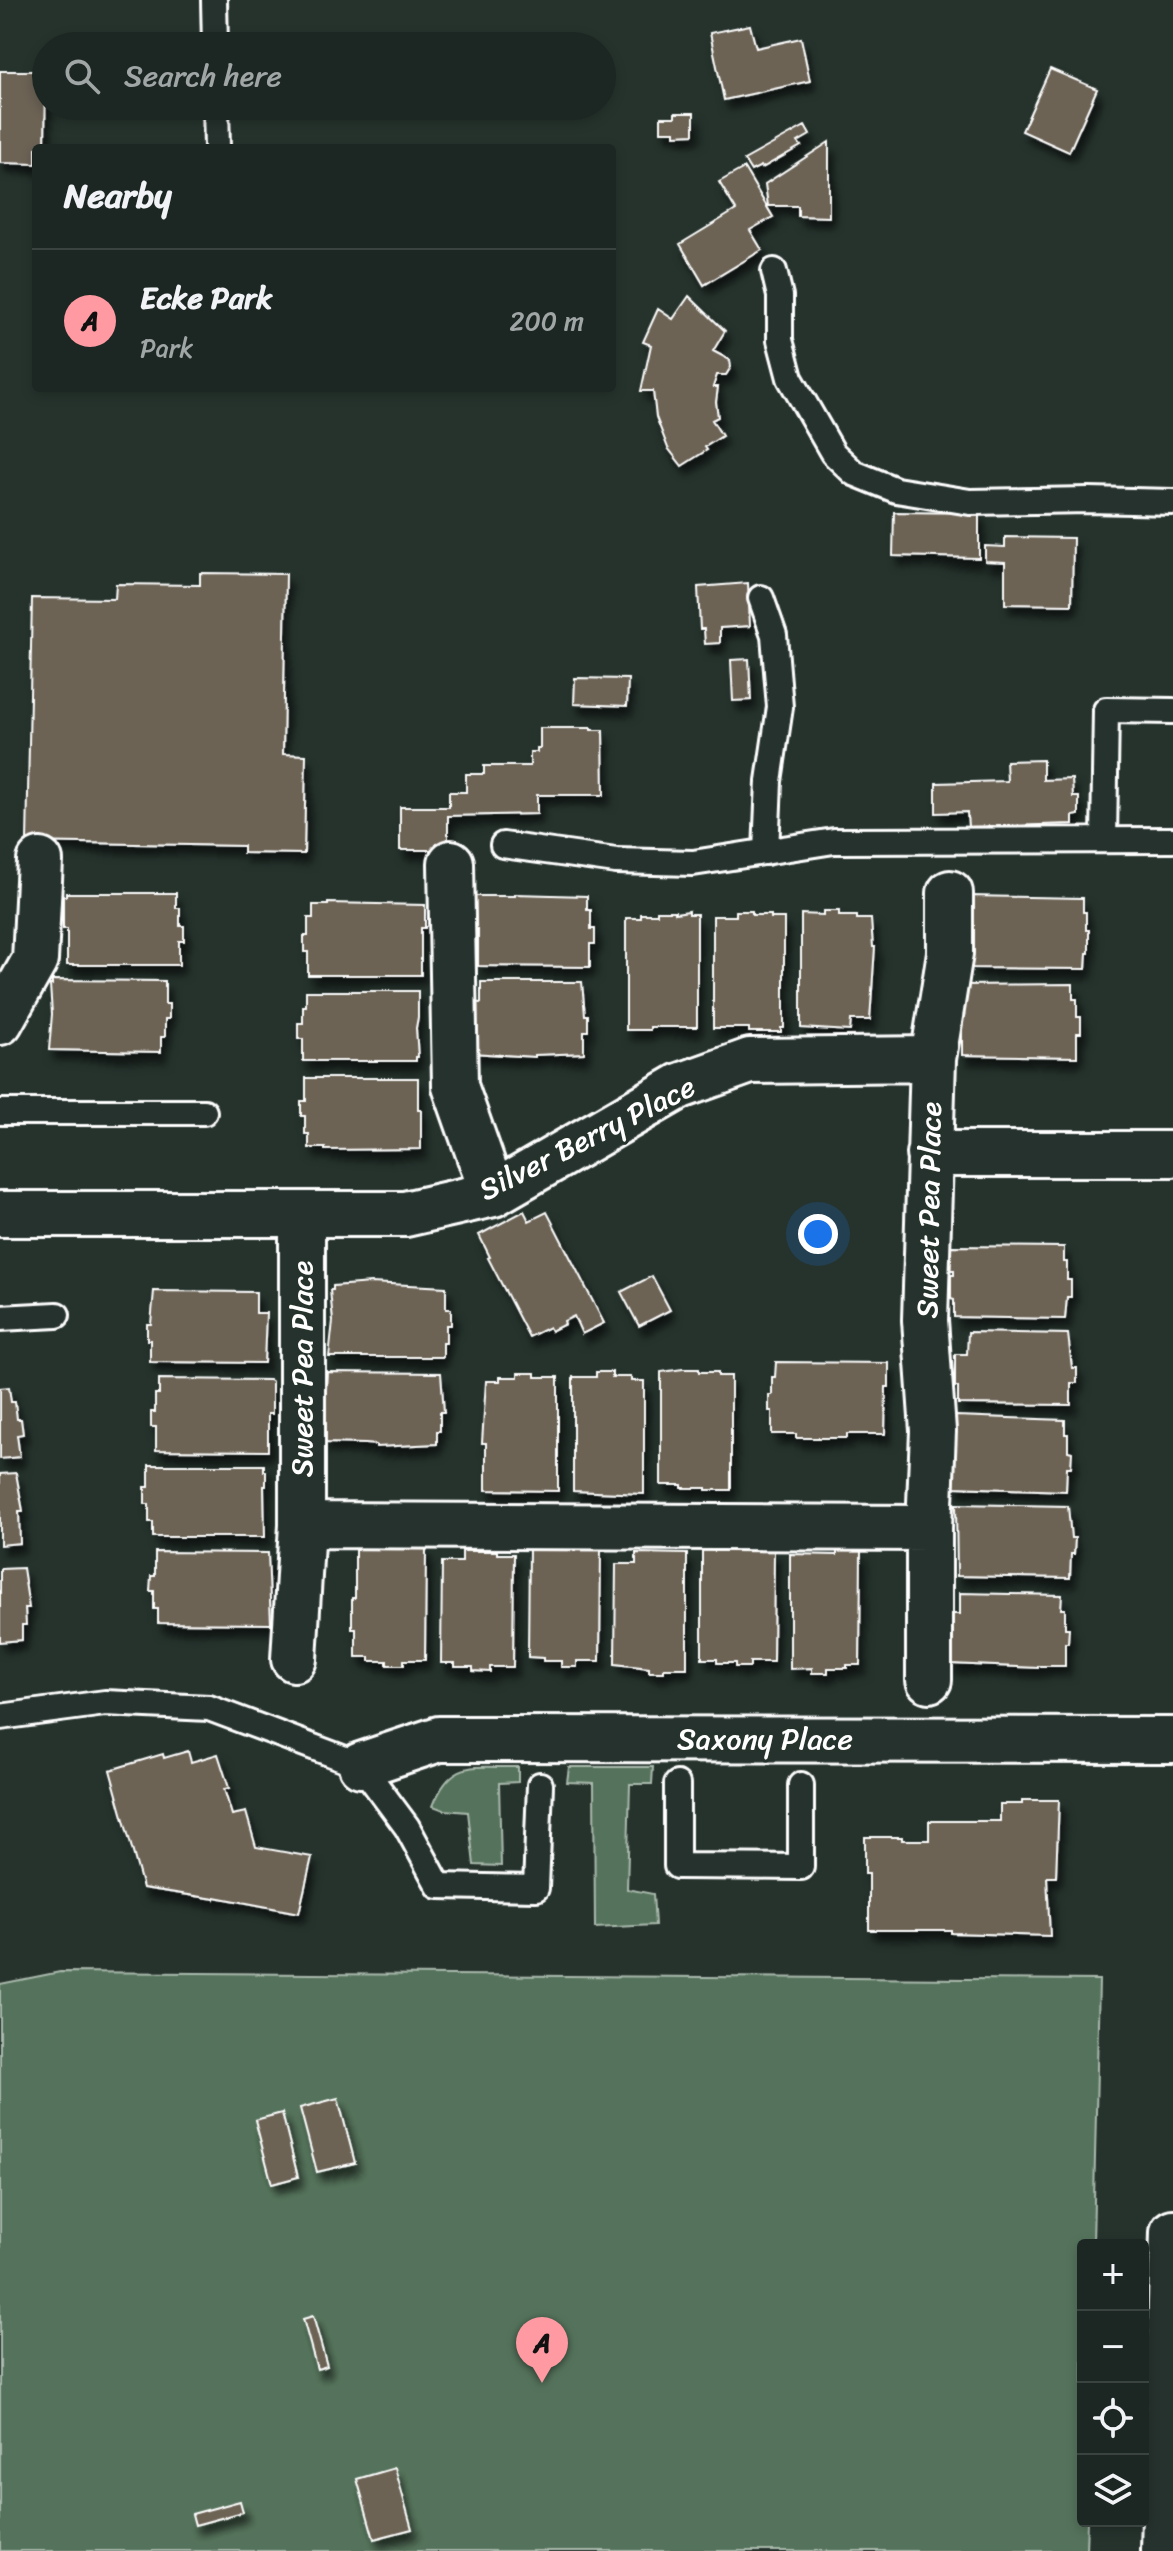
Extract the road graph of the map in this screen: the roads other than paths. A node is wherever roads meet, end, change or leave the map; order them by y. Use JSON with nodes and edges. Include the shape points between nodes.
{"nodes":[{"id":1,"x":214,"y":0,"type":"edge"},
{"id":2,"x":215,"y":32,"type":"edge"},
{"id":3,"x":216,"y":120,"type":"edge"},
{"id":4,"x":217,"y":144,"type":"edge"},
{"id":5,"x":774,"y":271,"type":"dead end"},
{"id":6,"x":1173,"y":502,"type":"edge"},
{"id":7,"x":761,"y":598,"type":"dead end"},
{"id":8,"x":1173,"y":711,"type":"edge"},
{"id":9,"x":1104,"y":840,"type":"junction"},
{"id":10,"x":1173,"y":840,"type":"edge"},
{"id":11,"x":503,"y":845,"type":"dead end"},
{"id":12,"x":766,"y":852,"type":"junction"},
{"id":13,"x":40,"y":861,"type":"dead end"},
{"id":14,"x":451,"y":863,"type":"dead end"},
{"id":15,"x":950,"y":893,"type":"dead end"},
{"id":16,"x":0,"y":1022,"type":"edge"},
{"id":17,"x":933,"y":1059,"type":"junction"},
{"id":18,"x":0,"y":1112,"type":"edge"},
{"id":19,"x":204,"y":1112,"type":"dead end"},
{"id":20,"x":929,"y":1154,"type":"junction"},
{"id":21,"x":1173,"y":1154,"type":"edge"},
{"id":22,"x":493,"y":1194,"type":"junction"},
{"id":23,"x":0,"y":1214,"type":"edge"},
{"id":24,"x":302,"y":1214,"type":"junction"},
{"id":25,"x":57,"y":1315,"type":"dead end"},
{"id":26,"x":0,"y":1318,"type":"edge"},
{"id":27,"x":302,"y":1525,"type":"junction"},
{"id":28,"x":929,"y":1528,"type":"junction"},
{"id":29,"x":294,"y":1659,"type":"dead end"},
{"id":30,"x":929,"y":1680,"type":"dead end"},
{"id":31,"x":0,"y":1717,"type":"edge"},
{"id":32,"x":1173,"y":1740,"type":"edge"},
{"id":33,"x":361,"y":1765,"type":"junction"},
{"id":34,"x":677,"y":1784,"type":"dead end"},
{"id":35,"x":540,"y":1785,"type":"dead end"},
{"id":36,"x":801,"y":1785,"type":"dead end"},
{"id":37,"x":1173,"y":2232,"type":"edge"},
{"id":38,"x":1164,"y":2551,"type":"edge"}],
"edges":[{"from":1,"to":2,"type":"lane"},
{"from":3,"to":4,"type":"lane"},
{"from":5,"to":6,"type":"lane","via":[[780,340],[790,378],[833,453],[854,473],[896,490],[970,502]]},
{"from":7,"to":12,"type":"lane","via":[[774,635],[780,707]]},
{"from":8,"to":9,"type":"lane","via":[[1106,710]]},
{"from":9,"to":10,"type":"lane"},
{"from":9,"to":12,"type":"lane","via":[[834,841]]},
{"from":11,"to":12,"type":"lane","via":[[616,861],[693,863]]},
{"from":13,"to":16,"type":"street","via":[[35,960]]},
{"from":14,"to":22,"type":"street","via":[[455,1086]]},
{"from":15,"to":17,"type":"street","name":"Sweet Pea Place","via":[[950,953]]},
{"from":17,"to":20,"type":"street","name":"Sweet Pea Place"},
{"from":17,"to":22,"type":"street","name":"Silver Berry Place","via":[[750,1061],[680,1086]]},
{"from":18,"to":19,"type":"lane"},
{"from":20,"to":21,"type":"street"},
{"from":20,"to":28,"type":"street","name":"Sweet Pea Place"},
{"from":22,"to":24,"type":"street","name":"Silver Berry Place","via":[[405,1214]]},
{"from":23,"to":24,"type":"street","name":"Silver Berry Place"},
{"from":24,"to":27,"type":"street","name":"Sweet Pea Place"},
{"from":25,"to":26,"type":"lane"},
{"from":27,"to":28,"type":"street"},
{"from":27,"to":29,"type":"street","name":"Sweet Pea Place"},
{"from":28,"to":30,"type":"street","name":"Sweet Pea Place"},
{"from":31,"to":33,"type":"lane","via":[[105,1703],[209,1708]]},
{"from":32,"to":33,"type":"street","name":"Saxony Place","via":[[439,1739]]},
{"from":33,"to":35,"type":"lane","via":[[407,1827],[439,1886],[536,1888]]},
{"from":34,"to":36,"type":"lane","via":[[677,1866],[801,1867]]},
{"from":37,"to":38,"type":"street"}]}
